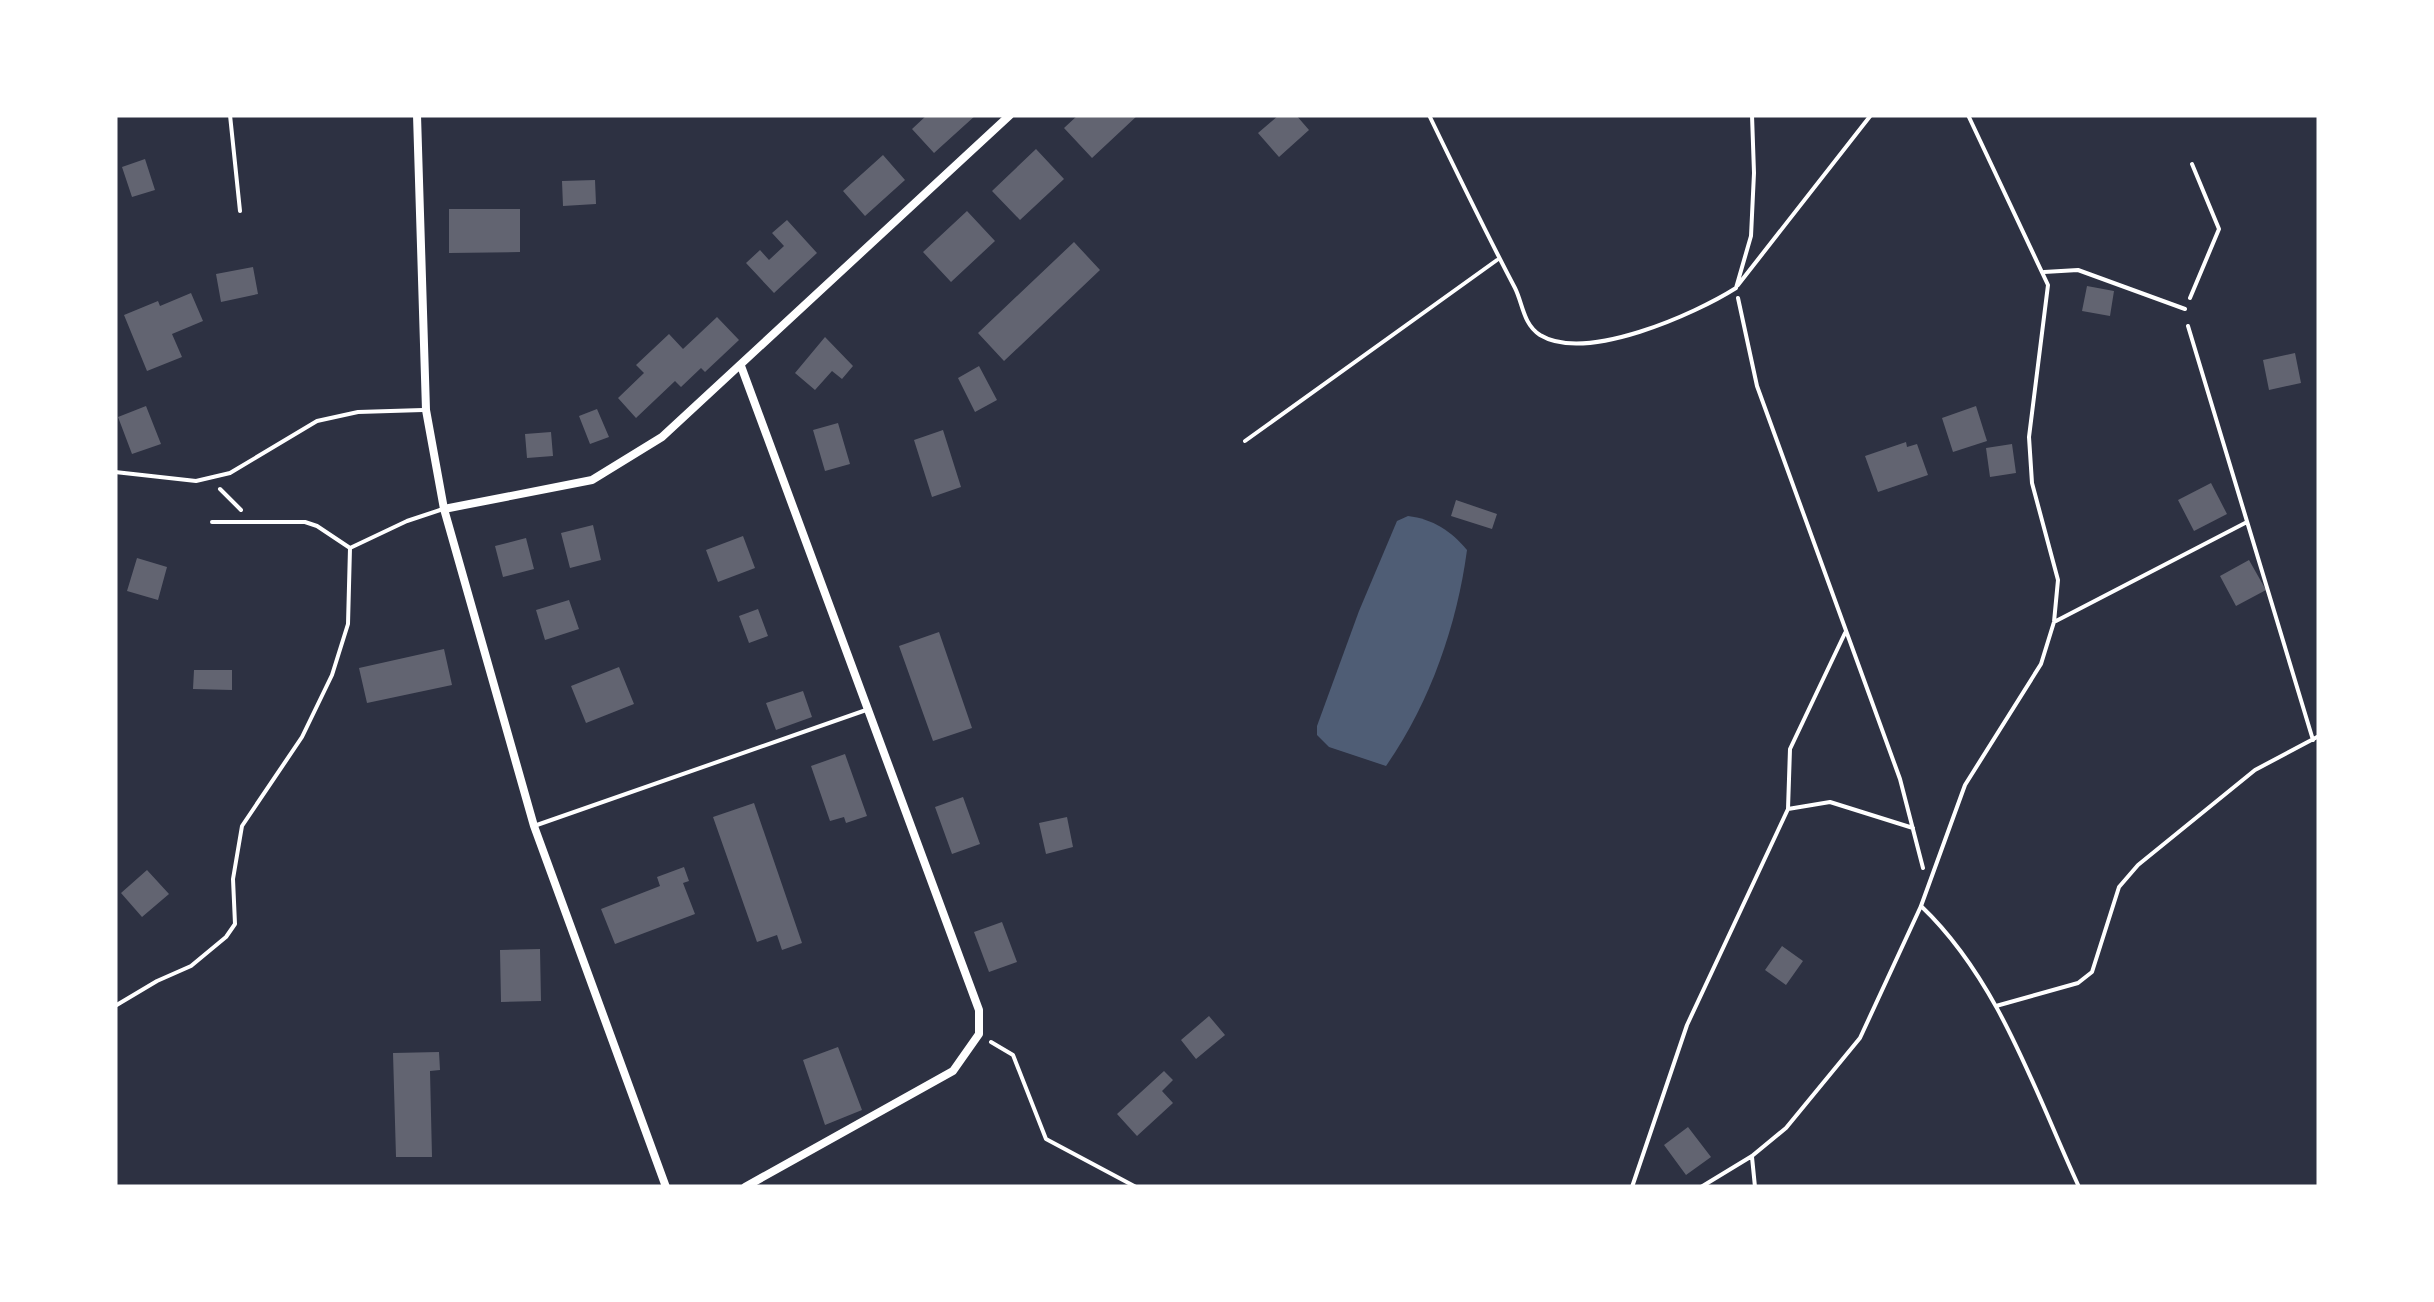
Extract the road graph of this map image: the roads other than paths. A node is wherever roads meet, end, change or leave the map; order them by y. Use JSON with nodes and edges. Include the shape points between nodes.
{"nodes":[{"id":1,"x":230,"y":115,"type":"edge"},
{"id":2,"x":417,"y":115,"type":"edge"},
{"id":3,"x":1010,"y":115,"type":"edge"},
{"id":4,"x":1429,"y":115,"type":"edge"},
{"id":5,"x":1752,"y":115,"type":"edge"},
{"id":6,"x":1871,"y":115,"type":"edge"},
{"id":7,"x":1968,"y":115,"type":"edge"},
{"id":8,"x":240,"y":212,"type":"dead end"},
{"id":9,"x":1498,"y":260,"type":"junction"},
{"id":10,"x":2044,"y":272,"type":"junction"},
{"id":11,"x":1736,"y":288,"type":"junction"},
{"id":12,"x":2185,"y":308,"type":"road end"},
{"id":13,"x":2188,"y":326,"type":"dead end"},
{"id":14,"x":741,"y":366,"type":"junction"},
{"id":15,"x":426,"y":410,"type":"junction"},
{"id":16,"x":1245,"y":441,"type":"dead end"},
{"id":17,"x":115,"y":472,"type":"edge"},
{"id":18,"x":444,"y":509,"type":"junction"},
{"id":19,"x":212,"y":522,"type":"dead end"},
{"id":20,"x":2247,"y":522,"type":"junction"},
{"id":21,"x":350,"y":548,"type":"junction"},
{"id":22,"x":2054,"y":622,"type":"junction"},
{"id":23,"x":870,"y":708,"type":"junction"},
{"id":24,"x":2319,"y":736,"type":"edge"},
{"id":25,"x":2313,"y":740,"type":"junction"},
{"id":26,"x":534,"y":826,"type":"junction"},
{"id":27,"x":1921,"y":906,"type":"junction"},
{"id":28,"x":115,"y":1006,"type":"edge"},
{"id":29,"x":1996,"y":1006,"type":"junction"},
{"id":30,"x":1752,"y":1156,"type":"junction"},
{"id":31,"x":666,"y":1187,"type":"edge"},
{"id":32,"x":745,"y":1187,"type":"edge"},
{"id":33,"x":1700,"y":1187,"type":"edge"},
{"id":34,"x":1756,"y":1187,"type":"edge"},
{"id":35,"x":2079,"y":1187,"type":"edge"}],
"edges":[{"from":1,"to":8,"type":"lane"},
{"from":2,"to":15,"type":"street"},
{"from":3,"to":14,"type":"street"},
{"from":4,"to":9,"type":"lane"},
{"from":5,"to":11,"type":"lane","via":[[1750,236]]},
{"from":6,"to":11,"type":"lane"},
{"from":7,"to":10,"type":"lane"},
{"from":9,"to":11,"type":"lane","via":[[1538,334],[1581,344],[1686,316]]},
{"from":9,"to":16,"type":"lane"},
{"from":10,"to":12,"type":"lane","via":[[2078,270]]},
{"from":10,"to":22,"type":"lane","via":[[2046,316],[2029,437],[2032,483],[2058,580]]},
{"from":13,"to":20,"type":"lane"},
{"from":14,"to":18,"type":"street","via":[[662,437],[592,480]]},
{"from":14,"to":23,"type":"street"},
{"from":15,"to":17,"type":"lane","via":[[317,421],[230,473],[196,481]]},
{"from":15,"to":18,"type":"street"},
{"from":18,"to":21,"type":"lane"},
{"from":18,"to":26,"type":"street"},
{"from":19,"to":21,"type":"lane","via":[[305,522]]},
{"from":20,"to":22,"type":"lane"},
{"from":20,"to":25,"type":"lane"},
{"from":21,"to":28,"type":"lane","via":[[348,624],[332,675],[302,737],[242,826],[233,878],[235,924],[191,966]]},
{"from":22,"to":27,"type":"lane","via":[[2040,664],[1965,786]]},
{"from":23,"to":26,"type":"lane"},
{"from":23,"to":32,"type":"street","via":[[979,1010],[979,1034],[953,1071]]},
{"from":24,"to":25,"type":"lane"},
{"from":25,"to":29,"type":"lane","via":[[2255,770],[2138,865],[2119,888],[2092,972],[2078,984]]},
{"from":26,"to":31,"type":"street"},
{"from":27,"to":29,"type":"lane","via":[[1946,929]]},
{"from":27,"to":30,"type":"lane","via":[[1860,1038],[1786,1128]]},
{"from":29,"to":35,"type":"lane"},
{"from":30,"to":33,"type":"lane"},
{"from":30,"to":34,"type":"lane"}]}
